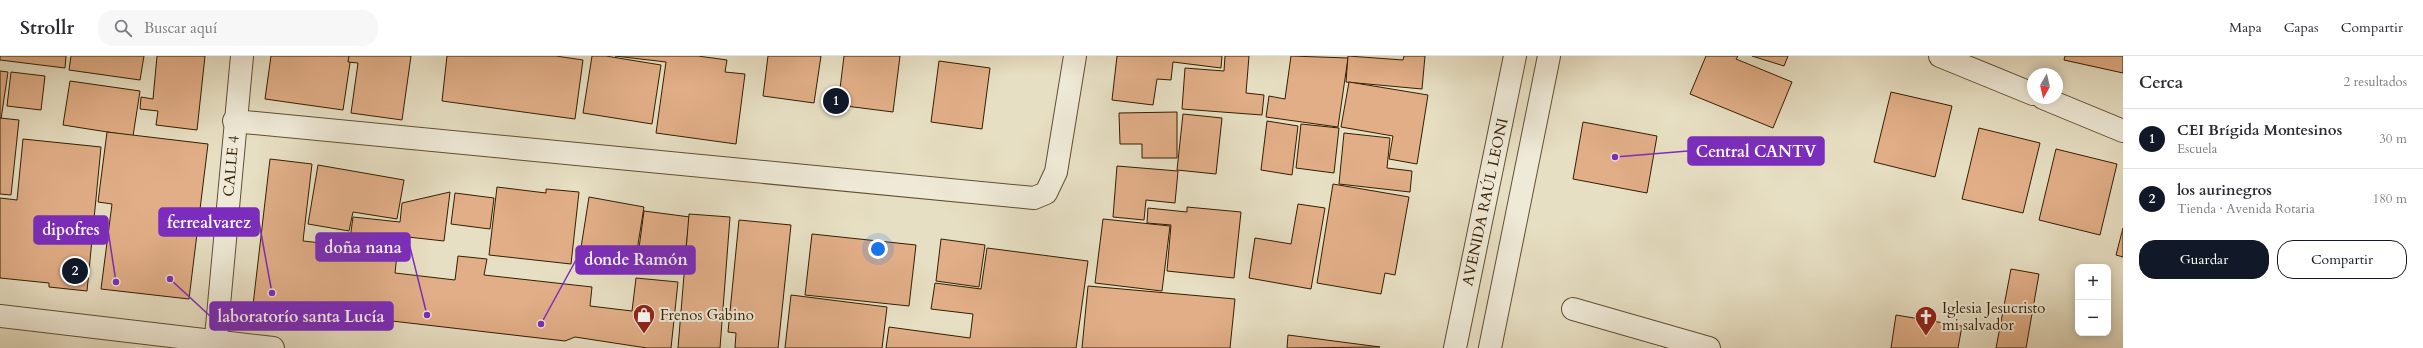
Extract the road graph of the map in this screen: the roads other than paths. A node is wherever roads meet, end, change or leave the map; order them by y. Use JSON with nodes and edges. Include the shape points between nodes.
{"nodes":[{"id":1,"x":242,"y":56,"type":"edge"},
{"id":2,"x":1075,"y":56,"type":"edge"},
{"id":3,"x":1515,"y":56,"type":"edge"},
{"id":4,"x":1549,"y":56,"type":"edge"},
{"id":5,"x":1940,"y":56,"type":"edge"},
{"id":6,"x":2027,"y":92,"type":"edge"},
{"id":7,"x":2058,"y":104,"type":"edge"},
{"id":8,"x":234,"y":121,"type":"junction"},
{"id":9,"x":2123,"y":131,"type":"edge"},
{"id":10,"x":1572,"y":309,"type":"dead end"},
{"id":11,"x":0,"y":316,"type":"edge"},
{"id":12,"x":215,"y":345,"type":"edge"},
{"id":13,"x":273,"y":348,"type":"edge"},
{"id":14,"x":1455,"y":348,"type":"edge"},
{"id":15,"x":1490,"y":348,"type":"edge"},
{"id":16,"x":1709,"y":348,"type":"edge"}],
"edges":[{"from":1,"to":8,"type":"street","name":"CALLE 4"},
{"from":2,"to":8,"type":"street","via":[[1056,172],[1046,193],[1034,198]]},
{"from":3,"to":14,"type":"street","name":"AVENIDA RAÚL LEONI"},
{"from":4,"to":15,"type":"street"},
{"from":5,"to":6,"type":"street"},
{"from":7,"to":9,"type":"street"},
{"from":8,"to":12,"type":"street","name":"CALLE 4"},
{"from":10,"to":16,"type":"street"},
{"from":11,"to":12,"type":"street"},
{"from":12,"to":13,"type":"street"}]}
